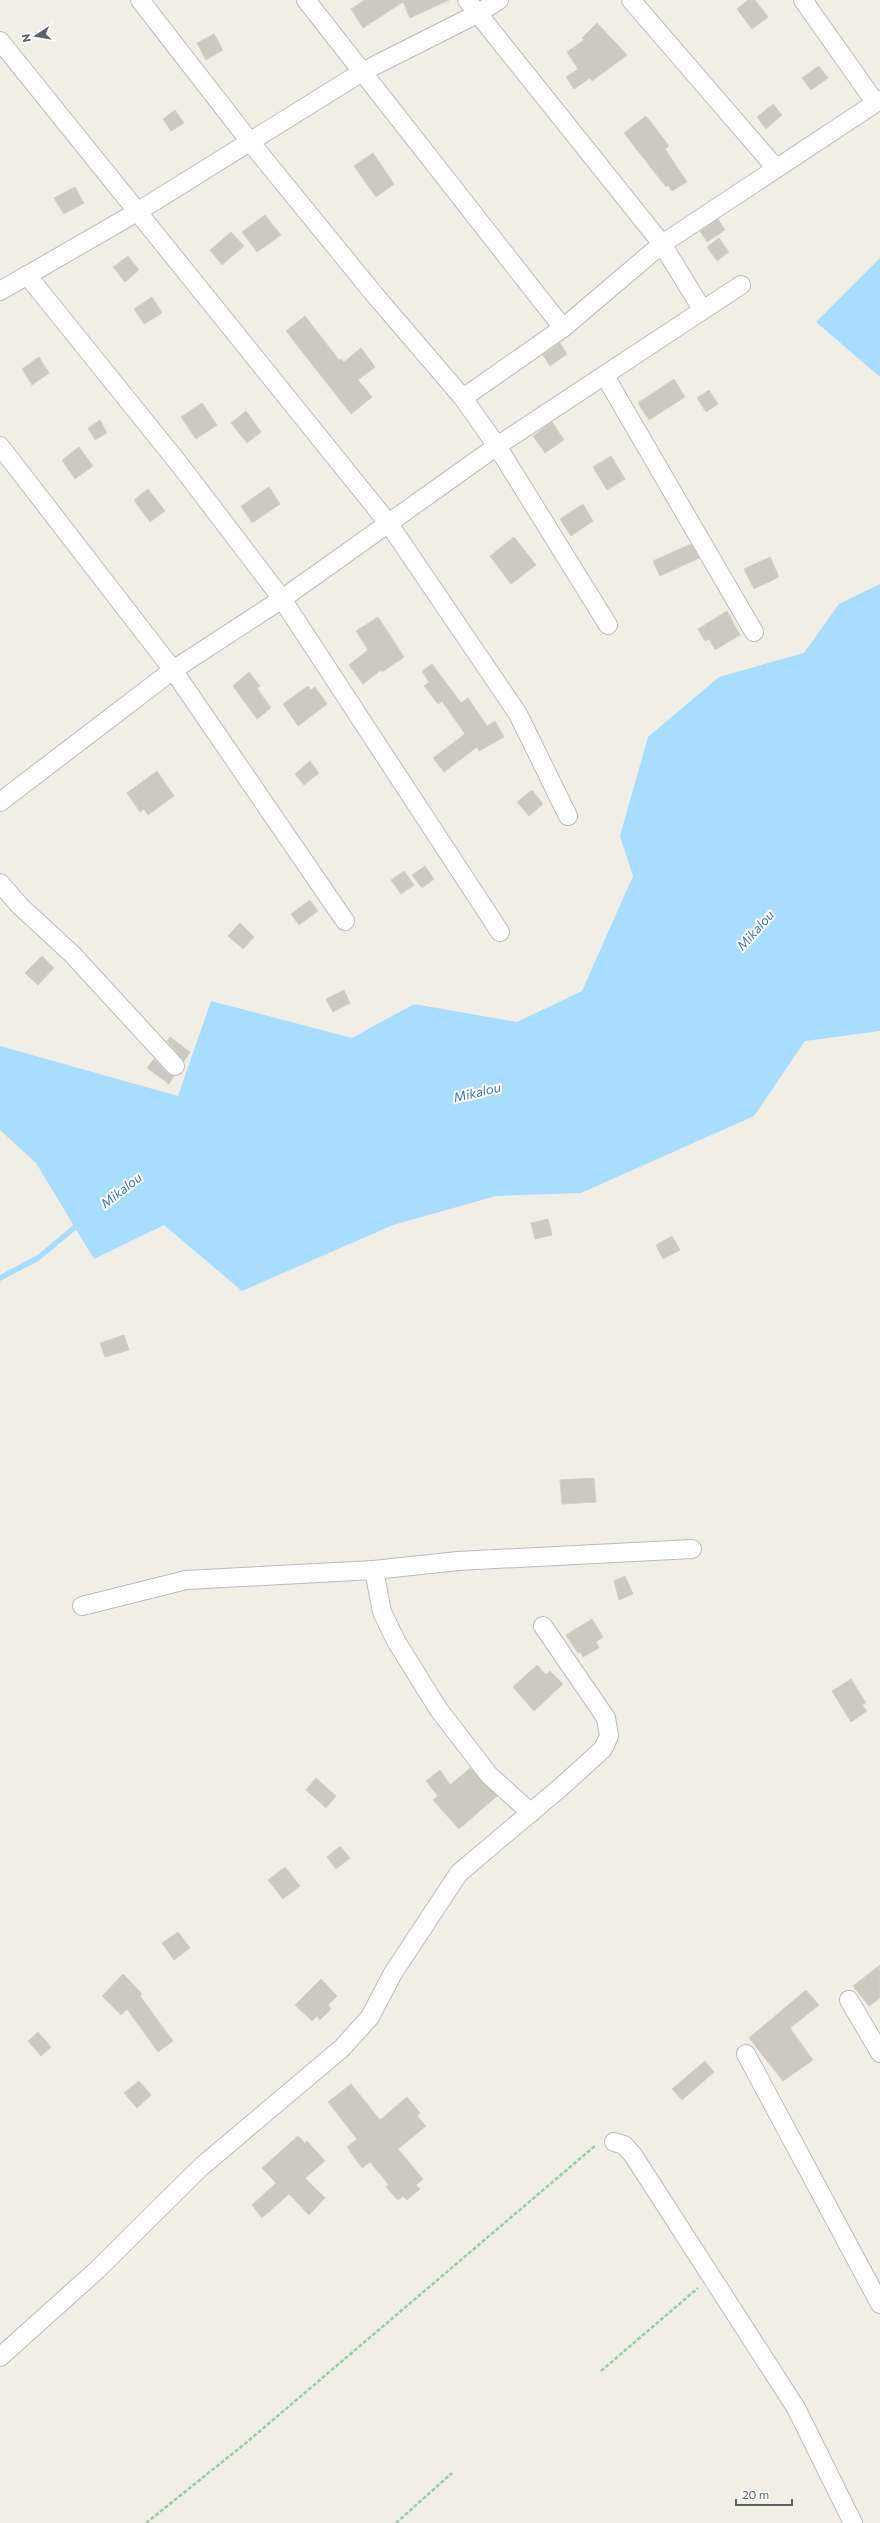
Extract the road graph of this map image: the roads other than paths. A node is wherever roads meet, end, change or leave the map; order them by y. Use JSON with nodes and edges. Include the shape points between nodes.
{"nodes":[{"id":1,"x":140,"y":0,"type":"edge"},
{"id":2,"x":306,"y":0,"type":"edge"},
{"id":3,"x":499,"y":0,"type":"edge"},
{"id":4,"x":631,"y":0,"type":"edge"},
{"id":5,"x":803,"y":0,"type":"edge"},
{"id":6,"x":472,"y":7,"type":"edge"},
{"id":7,"x":0,"y":41,"type":"edge"},
{"id":8,"x":362,"y":72,"type":"junction"},
{"id":9,"x":878,"y":101,"type":"edge"},
{"id":10,"x":251,"y":143,"type":"junction"},
{"id":11,"x":775,"y":167,"type":"junction"},
{"id":12,"x":137,"y":212,"type":"junction"},
{"id":13,"x":662,"y":244,"type":"junction"},
{"id":14,"x":27,"y":275,"type":"junction"},
{"id":15,"x":741,"y":285,"type":"dead end"},
{"id":16,"x":0,"y":291,"type":"edge"},
{"id":17,"x":702,"y":309,"type":"junction"},
{"id":18,"x":563,"y":328,"type":"junction"},
{"id":19,"x":605,"y":376,"type":"junction"},
{"id":20,"x":463,"y":398,"type":"junction"},
{"id":21,"x":0,"y":446,"type":"edge"},
{"id":22,"x":497,"y":446,"type":"junction"},
{"id":23,"x":389,"y":524,"type":"junction"},
{"id":24,"x":282,"y":599,"type":"junction"},
{"id":25,"x":608,"y":625,"type":"dead end"},
{"id":26,"x":754,"y":632,"type":"dead end"},
{"id":27,"x":173,"y":670,"type":"junction"},
{"id":28,"x":0,"y":802,"type":"edge"},
{"id":29,"x":568,"y":816,"type":"dead end"},
{"id":30,"x":0,"y":883,"type":"edge"},
{"id":31,"x":345,"y":921,"type":"dead end"},
{"id":32,"x":500,"y":932,"type":"dead end"},
{"id":33,"x":174,"y":1066,"type":"dead end"},
{"id":34,"x":692,"y":1549,"type":"dead end"},
{"id":35,"x":374,"y":1570,"type":"junction"},
{"id":36,"x":82,"y":1606,"type":"dead end"},
{"id":37,"x":542,"y":1626,"type":"dead end"},
{"id":38,"x":531,"y":1813,"type":"junction"},
{"id":39,"x":849,"y":2000,"type":"dead end"},
{"id":40,"x":880,"y":2053,"type":"edge"},
{"id":41,"x":746,"y":2054,"type":"dead end"},
{"id":42,"x":614,"y":2142,"type":"road end"},
{"id":43,"x":880,"y":2304,"type":"edge"},
{"id":44,"x":0,"y":2357,"type":"edge"},
{"id":45,"x":853,"y":2523,"type":"edge"}],
"edges":[{"from":1,"to":10,"type":"street"},
{"from":2,"to":8,"type":"street"},
{"from":3,"to":6,"type":"street"},
{"from":4,"to":11,"type":"street"},
{"from":5,"to":9,"type":"street"},
{"from":6,"to":8,"type":"street"},
{"from":6,"to":13,"type":"street"},
{"from":7,"to":12,"type":"street"},
{"from":8,"to":10,"type":"street"},
{"from":8,"to":18,"type":"street"},
{"from":9,"to":11,"type":"street"},
{"from":10,"to":12,"type":"street"},
{"from":10,"to":20,"type":"street"},
{"from":11,"to":13,"type":"street"},
{"from":12,"to":14,"type":"street"},
{"from":12,"to":23,"type":"street"},
{"from":13,"to":17,"type":"street"},
{"from":13,"to":18,"type":"street"},
{"from":14,"to":16,"type":"street"},
{"from":14,"to":24,"type":"street","via":[[180,465]]},
{"from":15,"to":17,"type":"street"},
{"from":17,"to":19,"type":"street"},
{"from":18,"to":20,"type":"street"},
{"from":19,"to":22,"type":"street"},
{"from":19,"to":26,"type":"street"},
{"from":20,"to":22,"type":"street"},
{"from":21,"to":27,"type":"street"},
{"from":22,"to":23,"type":"street"},
{"from":22,"to":25,"type":"street"},
{"from":23,"to":24,"type":"street"},
{"from":23,"to":29,"type":"street","via":[[518,714]]},
{"from":24,"to":27,"type":"street"},
{"from":24,"to":32,"type":"street"},
{"from":27,"to":28,"type":"street"},
{"from":27,"to":31,"type":"street"},
{"from":30,"to":33,"type":"street","via":[[20,906],[72,954]]},
{"from":34,"to":35,"type":"street","via":[[458,1561]]},
{"from":35,"to":36,"type":"street","via":[[186,1580]]},
{"from":35,"to":38,"type":"street","via":[[382,1612],[396,1641],[440,1710],[489,1774]]},
{"from":37,"to":38,"type":"street","via":[[606,1718],[609,1736],[598,1753]]},
{"from":38,"to":44,"type":"street","via":[[459,1873],[394,1973],[370,2017],[342,2048],[201,2168],[97,2270]]},
{"from":39,"to":40,"type":"street"},
{"from":41,"to":43,"type":"street"},
{"from":42,"to":45,"type":"street","via":[[624,2145],[633,2154],[710,2278],[796,2408]]}]}
